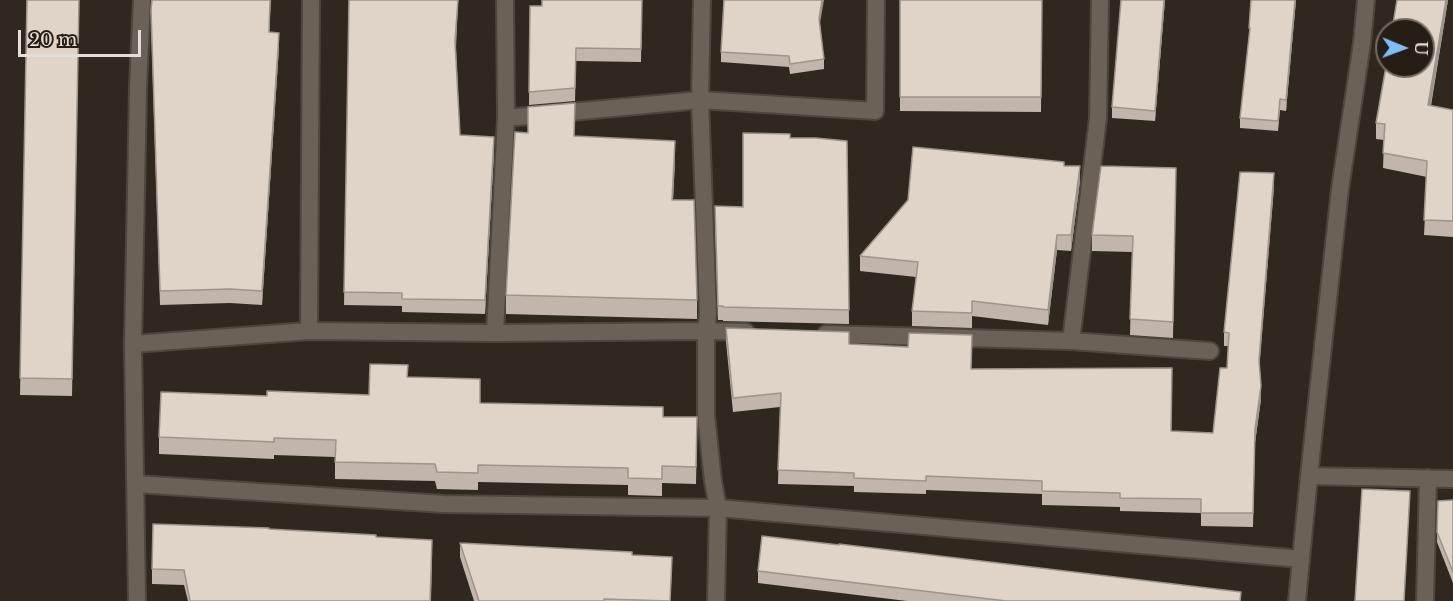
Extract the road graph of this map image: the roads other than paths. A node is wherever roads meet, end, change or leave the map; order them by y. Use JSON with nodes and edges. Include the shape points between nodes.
{"nodes":[{"id":1,"x":142,"y":0,"type":"edge"},
{"id":2,"x":311,"y":0,"type":"edge"},
{"id":3,"x":505,"y":0,"type":"edge"},
{"id":4,"x":702,"y":0,"type":"edge"},
{"id":5,"x":876,"y":0,"type":"edge"},
{"id":6,"x":1100,"y":0,"type":"edge"},
{"id":7,"x":1366,"y":0,"type":"edge"},
{"id":8,"x":700,"y":100,"type":"junction"},
{"id":9,"x":506,"y":118,"type":"junction"},
{"id":10,"x":309,"y":331,"type":"junction"},
{"id":11,"x":706,"y":331,"type":"junction"},
{"id":12,"x":495,"y":333,"type":"junction"},
{"id":13,"x":765,"y":333,"type":"edge"},
{"id":14,"x":812,"y":334,"type":"edge"},
{"id":15,"x":1071,"y":341,"type":"junction"},
{"id":16,"x":133,"y":344,"type":"junction"},
{"id":17,"x":1210,"y":351,"type":"dead end"},
{"id":18,"x":1309,"y":476,"type":"junction"},
{"id":19,"x":1428,"y":478,"type":"junction"},
{"id":20,"x":1453,"y":478,"type":"edge"},
{"id":21,"x":136,"y":484,"type":"junction"},
{"id":22,"x":718,"y":508,"type":"junction"},
{"id":23,"x":1301,"y":559,"type":"junction"},
{"id":24,"x":137,"y":601,"type":"edge"},
{"id":25,"x":716,"y":601,"type":"edge"},
{"id":26,"x":1297,"y":601,"type":"edge"},
{"id":27,"x":1425,"y":601,"type":"edge"}],
"edges":[{"from":1,"to":16,"type":"street"},
{"from":2,"to":10,"type":"street"},
{"from":3,"to":9,"type":"street"},
{"from":4,"to":8,"type":"street"},
{"from":5,"to":8,"type":"street","via":[[874,111]]},
{"from":6,"to":15,"type":"street","via":[[1098,118]]},
{"from":7,"to":18,"type":"street","via":[[1340,189]]},
{"from":8,"to":9,"type":"street"},
{"from":8,"to":11,"type":"street"},
{"from":9,"to":12,"type":"street"},
{"from":10,"to":12,"type":"street"},
{"from":10,"to":16,"type":"street"},
{"from":11,"to":12,"type":"street"},
{"from":11,"to":13,"type":"street"},
{"from":11,"to":22,"type":"street","via":[[706,415]]},
{"from":14,"to":15,"type":"street"},
{"from":15,"to":17,"type":"street"},
{"from":16,"to":21,"type":"street"},
{"from":18,"to":19,"type":"street"},
{"from":18,"to":23,"type":"street"},
{"from":19,"to":20,"type":"street"},
{"from":19,"to":27,"type":"street"},
{"from":21,"to":22,"type":"street","via":[[444,504]]},
{"from":21,"to":24,"type":"street"},
{"from":22,"to":23,"type":"street"},
{"from":22,"to":25,"type":"street"},
{"from":23,"to":26,"type":"street"}]}
